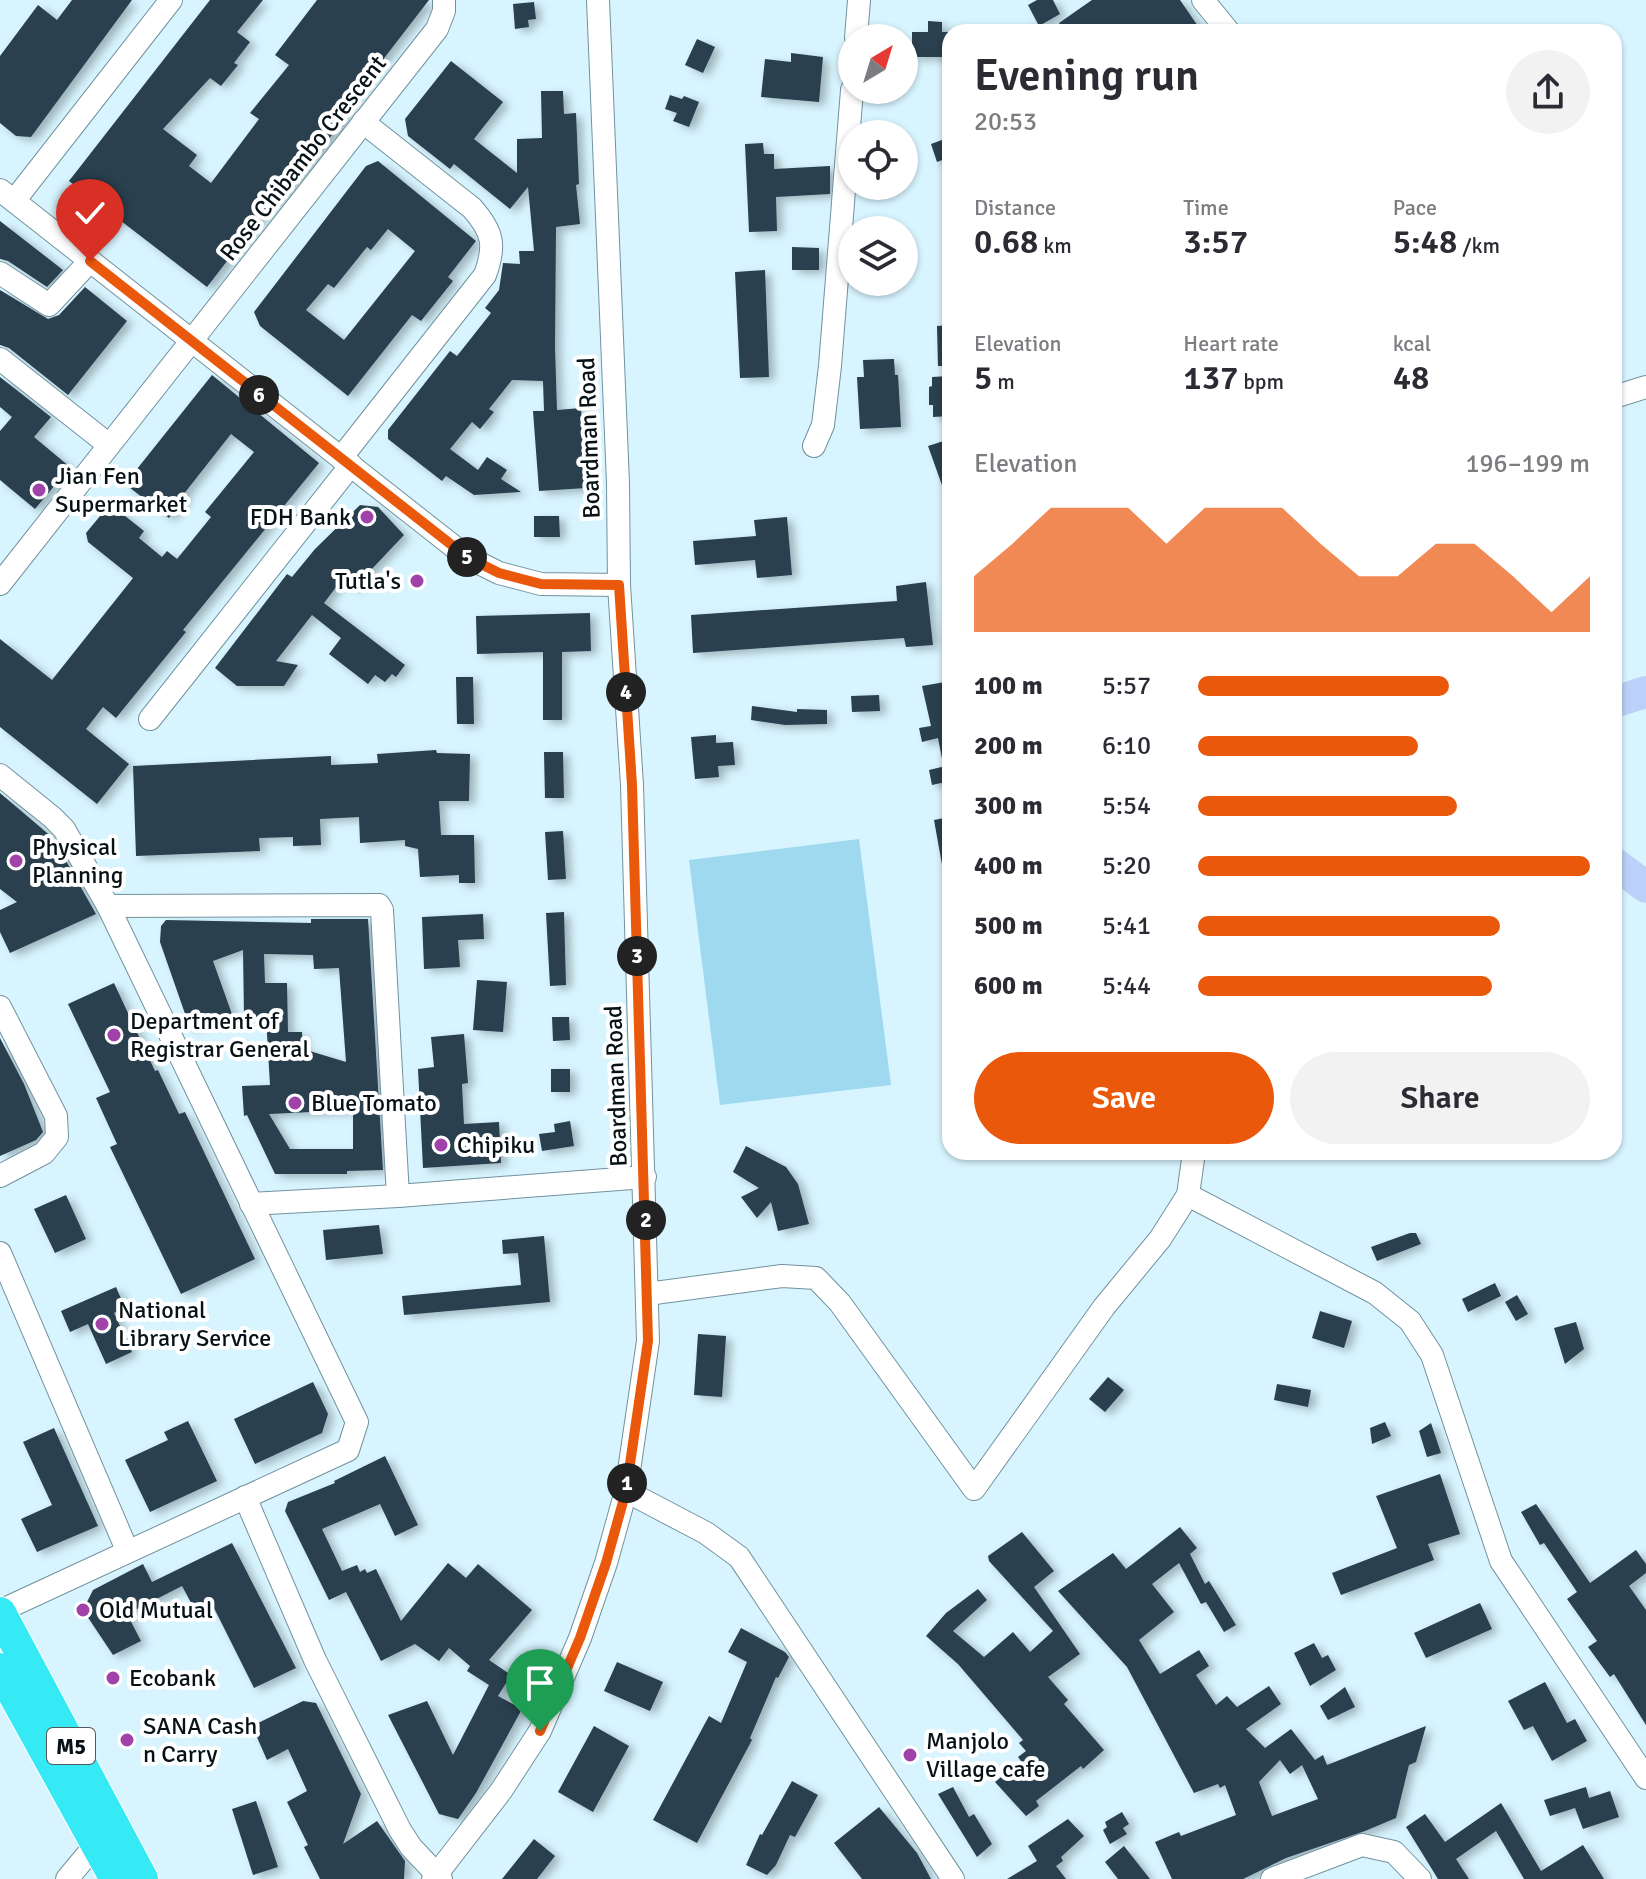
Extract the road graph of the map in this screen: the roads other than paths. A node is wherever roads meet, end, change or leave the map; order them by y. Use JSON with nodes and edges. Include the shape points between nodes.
{"nodes":[{"id":1,"x":171,"y":0,"type":"edge"},
{"id":2,"x":444,"y":0,"type":"edge"},
{"id":3,"x":598,"y":0,"type":"edge"},
{"id":4,"x":859,"y":0,"type":"edge"},
{"id":5,"x":1203,"y":0,"type":"edge"},
{"id":6,"x":857,"y":24,"type":"edge"},
{"id":7,"x":1222,"y":24,"type":"edge"},
{"id":8,"x":851,"y":104,"type":"edge"},
{"id":9,"x":363,"y":122,"type":"junction"},
{"id":10,"x":7,"y":196,"type":"edge"},
{"id":11,"x":90,"y":261,"type":"junction"},
{"id":12,"x":0,"y":273,"type":"edge"},
{"id":13,"x":192,"y":342,"type":"junction"},
{"id":14,"x":0,"y":359,"type":"edge"},
{"id":15,"x":1646,"y":387,"type":"edge"},
{"id":16,"x":1622,"y":394,"type":"edge"},
{"id":17,"x":109,"y":445,"type":"junction"},
{"id":18,"x":814,"y":446,"type":"dead end"},
{"id":19,"x":346,"y":462,"type":"junction"},
{"id":20,"x":0,"y":584,"type":"edge"},
{"id":21,"x":619,"y":585,"type":"junction"},
{"id":22,"x":150,"y":719,"type":"dead end"},
{"id":23,"x":0,"y":775,"type":"edge"},
{"id":24,"x":108,"y":906,"type":"junction"},
{"id":25,"x":0,"y":1007,"type":"edge"},
{"id":26,"x":1193,"y":1160,"type":"edge"},
{"id":27,"x":0,"y":1176,"type":"edge"},
{"id":28,"x":645,"y":1177,"type":"junction"},
{"id":29,"x":1188,"y":1195,"type":"junction"},
{"id":30,"x":398,"y":1196,"type":"junction"},
{"id":31,"x":251,"y":1204,"type":"junction"},
{"id":32,"x":0,"y":1253,"type":"edge"},
{"id":33,"x":647,"y":1294,"type":"junction"},
{"id":34,"x":626,"y":1491,"type":"junction"},
{"id":35,"x":245,"y":1497,"type":"junction"},
{"id":36,"x":127,"y":1550,"type":"junction"},
{"id":37,"x":0,"y":1612,"type":"edge"},
{"id":38,"x":0,"y":1669,"type":"edge"},
{"id":39,"x":1646,"y":1778,"type":"edge"},
{"id":40,"x":97,"y":1843,"type":"junction"},
{"id":41,"x":437,"y":1878,"type":"edge"},
{"id":42,"x":67,"y":1879,"type":"edge"},
{"id":43,"x":116,"y":1879,"type":"edge"},
{"id":44,"x":142,"y":1879,"type":"edge"},
{"id":45,"x":953,"y":1879,"type":"edge"},
{"id":46,"x":1272,"y":1879,"type":"edge"},
{"id":47,"x":1420,"y":1879,"type":"edge"}],
"edges":[{"from":1,"to":10,"type":"street"},
{"from":2,"to":9,"type":"street","name":"Rose Chibambo Crescent","via":[[437,29]]},
{"from":3,"to":21,"type":"street","name":"Boardman Road"},
{"from":4,"to":6,"type":"street"},
{"from":5,"to":7,"type":"street"},
{"from":8,"to":18,"type":"street","via":[[830,366],[823,425]]},
{"from":9,"to":13,"type":"street","name":"Rose Chibambo Crescent"},
{"from":9,"to":19,"type":"street","via":[[472,208],[491,236],[492,257],[485,275]]},
{"from":10,"to":11,"type":"street"},
{"from":11,"to":12,"type":"street","via":[[49,305]]},
{"from":11,"to":13,"type":"street"},
{"from":13,"to":17,"type":"street","name":"Rose Chibambo Crescent"},
{"from":13,"to":19,"type":"street"},
{"from":14,"to":17,"type":"street"},
{"from":15,"to":16,"type":"street"},
{"from":17,"to":20,"type":"street","name":"Rose Chibambo Crescent"},
{"from":19,"to":21,"type":"street","via":[[467,557],[499,573],[541,584]]},
{"from":19,"to":22,"type":"street"},
{"from":21,"to":28,"type":"street","name":"Boardman Road","via":[[632,785]]},
{"from":23,"to":24,"type":"street","via":[[64,829]]},
{"from":24,"to":30,"type":"street","via":[[379,905]]},
{"from":24,"to":31,"type":"street"},
{"from":25,"to":27,"type":"street","via":[[56,1116],[57,1137],[44,1153]]},
{"from":26,"to":29,"type":"street"},
{"from":28,"to":30,"type":"street"},
{"from":28,"to":33,"type":"street","name":"Boardman Road"},
{"from":29,"to":33,"type":"street","via":[[974,1489],[840,1303],[816,1278],[782,1276]]},
{"from":29,"to":39,"type":"street","via":[[1375,1293],[1410,1321],[1432,1355],[1501,1561]]},
{"from":30,"to":31,"type":"street"},
{"from":31,"to":35,"type":"street","via":[[357,1422],[348,1450]]},
{"from":32,"to":36,"type":"street"},
{"from":33,"to":34,"type":"street","name":"Boardman Road","via":[[648,1341]]},
{"from":34,"to":41,"type":"street","name":"Boardman Road","via":[[580,1638],[540,1731]]},
{"from":34,"to":45,"type":"street","via":[[706,1533],[739,1557]]},
{"from":35,"to":36,"type":"street"},
{"from":35,"to":41,"type":"street","via":[[315,1660],[400,1830]]},
{"from":36,"to":37,"type":"street"},
{"from":37,"to":44,"type":"highway","number":"M5"},
{"from":38,"to":40,"type":"highway","number":"M5"},
{"from":40,"to":42,"type":"street"},
{"from":40,"to":43,"type":"highway","number":"M5"},
{"from":46,"to":47,"type":"street","via":[[1362,1845],[1394,1852]]}]}
